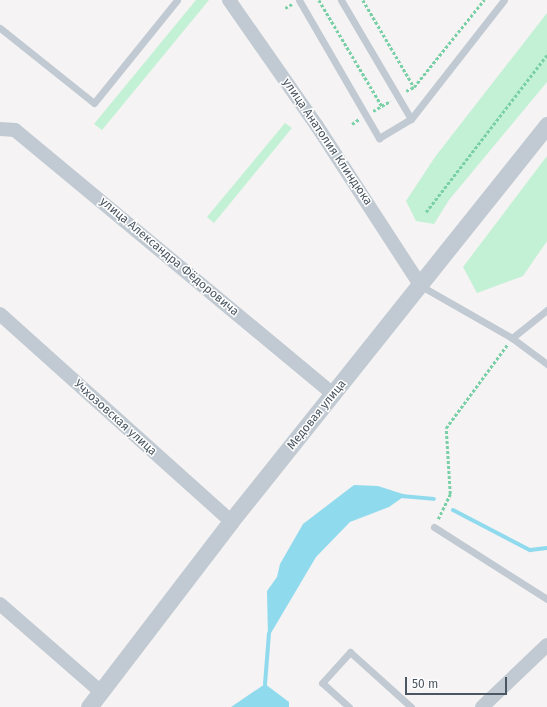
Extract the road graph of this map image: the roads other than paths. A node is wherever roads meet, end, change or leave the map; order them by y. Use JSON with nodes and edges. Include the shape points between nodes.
{"nodes":[{"id":1,"x":177,"y":0,"type":"edge"},
{"id":2,"x":229,"y":0,"type":"edge"},
{"id":3,"x":299,"y":0,"type":"edge"},
{"id":4,"x":341,"y":0,"type":"edge"},
{"id":5,"x":504,"y":0,"type":"edge"},
{"id":6,"x":0,"y":28,"type":"edge"},
{"id":7,"x":411,"y":119,"type":"junction"},
{"id":8,"x":547,"y":125,"type":"edge"},
{"id":9,"x":0,"y":129,"type":"edge"},
{"id":10,"x":421,"y":286,"type":"junction"},
{"id":11,"x":547,"y":310,"type":"edge"},
{"id":12,"x":0,"y":314,"type":"edge"},
{"id":13,"x":512,"y":338,"type":"junction"},
{"id":14,"x":547,"y":364,"type":"edge"},
{"id":15,"x":334,"y":395,"type":"junction"},
{"id":16,"x":231,"y":521,"type":"junction"},
{"id":17,"x":434,"y":527,"type":"road end"},
{"id":18,"x":547,"y":599,"type":"edge"},
{"id":19,"x":0,"y":604,"type":"edge"},
{"id":20,"x":545,"y":650,"type":"edge"},
{"id":21,"x":101,"y":692,"type":"junction"},
{"id":22,"x":90,"y":707,"type":"edge"},
{"id":23,"x":349,"y":707,"type":"edge"},
{"id":24,"x":411,"y":707,"type":"edge"},
{"id":25,"x":482,"y":707,"type":"edge"}],
"edges":[{"from":1,"to":6,"type":"lane","via":[[94,103]]},
{"from":2,"to":10,"type":"street","name":"улица Анатолия Клиндюка","via":[[317,126]]},
{"from":3,"to":7,"type":"lane","via":[[379,138]]},
{"from":4,"to":7,"type":"lane"},
{"from":5,"to":7,"type":"lane"},
{"from":8,"to":10,"type":"street","name":"Медовая улица"},
{"from":9,"to":15,"type":"street","name":"улица Александра Фёдоровича","via":[[15,130]]},
{"from":10,"to":13,"type":"lane"},
{"from":10,"to":15,"type":"street","name":"Медовая улица"},
{"from":11,"to":13,"type":"lane"},
{"from":12,"to":16,"type":"street","name":"Учхозовская улица"},
{"from":13,"to":14,"type":"lane"},
{"from":15,"to":16,"type":"street","name":"Медовая улица"},
{"from":16,"to":21,"type":"street","name":"Медовая улица"},
{"from":17,"to":18,"type":"lane"},
{"from":19,"to":21,"type":"street"},
{"from":20,"to":25,"type":"street"},
{"from":21,"to":22,"type":"street","name":"Медовая улица"},
{"from":23,"to":24,"type":"lane","via":[[322,683],[350,652]]}]}
